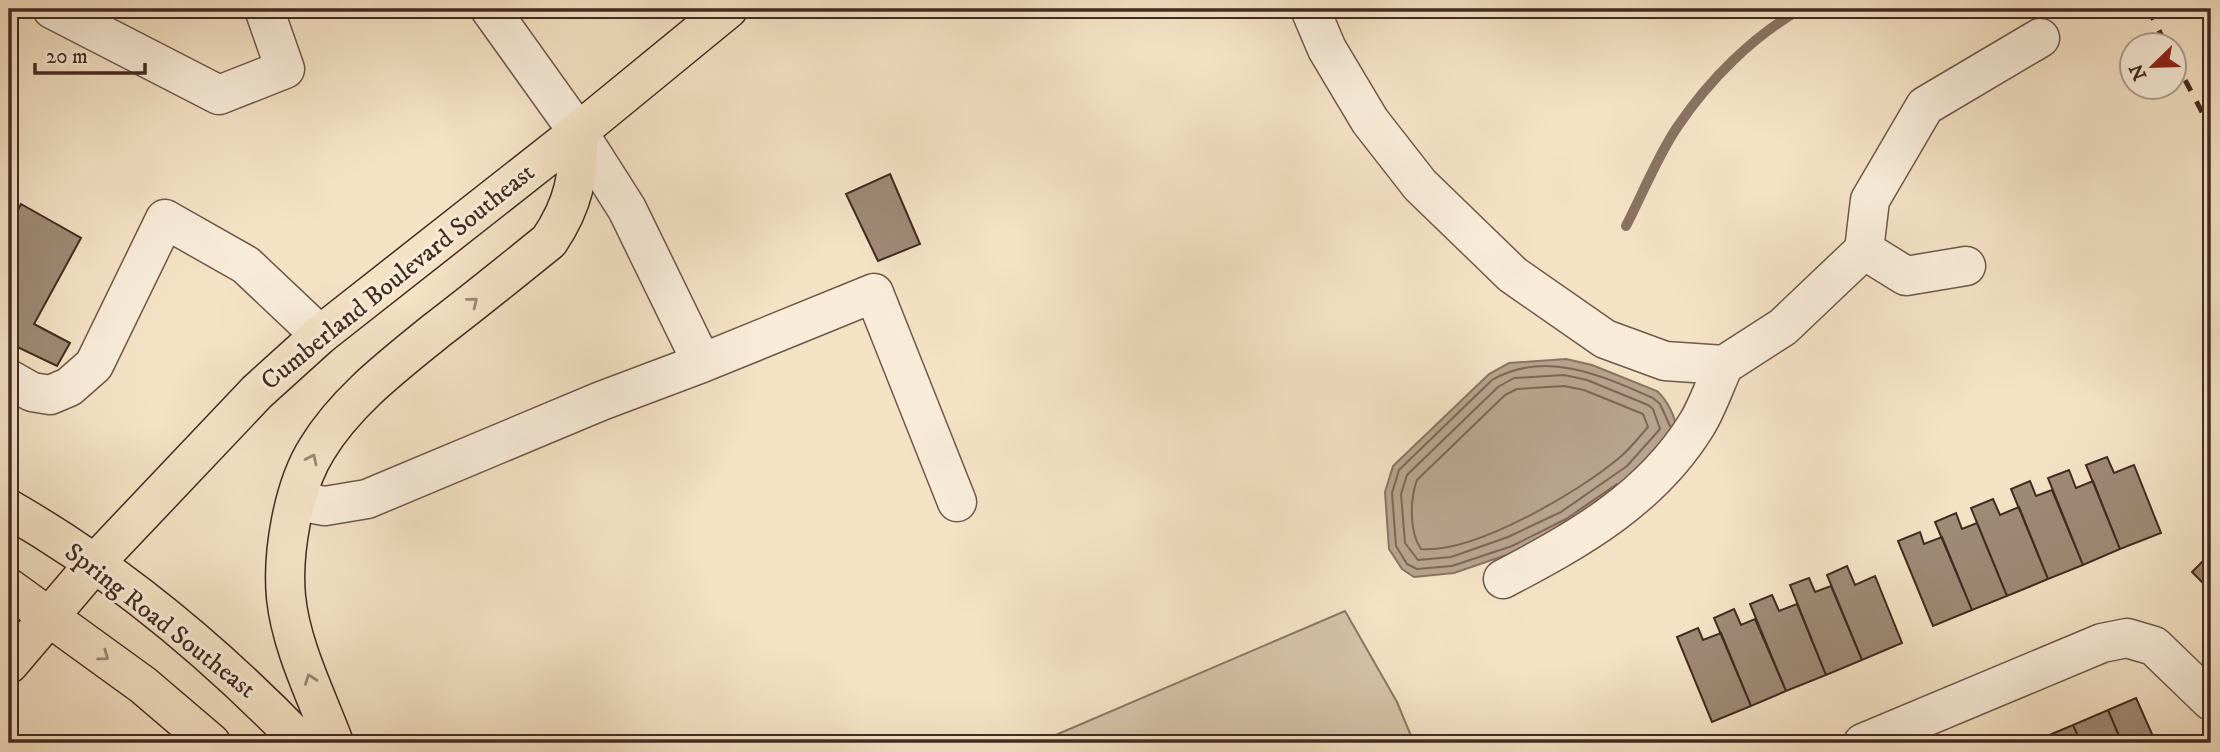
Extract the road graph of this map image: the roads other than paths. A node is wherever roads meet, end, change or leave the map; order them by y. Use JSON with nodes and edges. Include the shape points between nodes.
{"nodes":[{"id":1,"x":52,"y":9,"type":"edge"},
{"id":2,"x":264,"y":9,"type":"edge"},
{"id":3,"x":490,"y":9,"type":"edge"},
{"id":4,"x":727,"y":9,"type":"edge"},
{"id":5,"x":1310,"y":9,"type":"edge"},
{"id":6,"x":2040,"y":38,"type":"dead end"},
{"id":7,"x":578,"y":132,"type":"junction"},
{"id":8,"x":1864,"y":250,"type":"junction"},
{"id":9,"x":1966,"y":266,"type":"dead end"},
{"id":10,"x":320,"y":335,"type":"junction"},
{"id":11,"x":702,"y":363,"type":"junction"},
{"id":12,"x":1724,"y":365,"type":"junction"},
{"id":13,"x":9,"y":379,"type":"edge"},
{"id":14,"x":296,"y":501,"type":"junction"},
{"id":15,"x":957,"y":502,"type":"dead end"},
{"id":16,"x":9,"y":509,"type":"edge"},
{"id":17,"x":94,"y":564,"type":"junction"},
{"id":18,"x":1503,"y":579,"type":"dead end"},
{"id":19,"x":9,"y":588,"type":"edge"},
{"id":20,"x":49,"y":616,"type":"junction"},
{"id":21,"x":9,"y":664,"type":"edge"},
{"id":22,"x":2211,"y":701,"type":"edge"},
{"id":23,"x":211,"y":743,"type":"edge"},
{"id":24,"x":302,"y":743,"type":"edge"},
{"id":25,"x":334,"y":743,"type":"edge"},
{"id":26,"x":1863,"y":743,"type":"edge"}],
"edges":[{"from":1,"to":2,"type":"street","via":[[219,96],[285,69]]},
{"from":3,"to":7,"type":"street"},
{"from":4,"to":7,"type":"main road","name":"Cumberland Boulevard Southeast"},
{"from":5,"to":12,"type":"street","via":[[1327,49],[1370,121],[1420,185],[1513,275],[1605,339],[1665,361]]},
{"from":6,"to":8,"type":"street","via":[[1925,106],[1870,200]]},
{"from":7,"to":10,"type":"main road","name":"Cumberland Boulevard Southeast"},
{"from":7,"to":11,"type":"street","via":[[627,209]]},
{"from":14,"to":7,"type":"main road","one_way":true,"via":[[316,450],[349,408],[394,365],[549,241],[573,194],[579,164]]},
{"from":8,"to":9,"type":"street","via":[[1906,276]]},
{"from":8,"to":12,"type":"street","via":[[1783,327]]},
{"from":10,"to":13,"type":"street","via":[[246,265],[165,219],[94,365],[69,387],[50,395],[32,392]]},
{"from":10,"to":17,"type":"main road","name":"Cumberland Boulevard Southeast","via":[[257,392]]},
{"from":11,"to":14,"type":"street","via":[[368,499],[325,506]]},
{"from":11,"to":15,"type":"street","via":[[874,293]]},
{"from":12,"to":18,"type":"street","via":[[1698,423],[1666,467],[1631,502],[1566,546]]},
{"from":25,"to":14,"type":"main road","one_way":true,"via":[[295,639],[286,598],[286,563]]},
{"from":16,"to":17,"type":"main road","name":"Spring Road Southeast"},
{"from":17,"to":20,"type":"main road","name":"Cumberland Boulevard Southeast"},
{"from":17,"to":24,"type":"main road","name":"Spring Road Southeast","via":[[222,665]]},
{"from":19,"to":20,"type":"main road"},
{"from":20,"to":21,"type":"main road","name":"Cumberland Boulevard Southeast"},
{"from":20,"to":23,"type":"main road","one_way":true,"via":[[143,685]]},
{"from":22,"to":26,"type":"street","via":[[2154,646],[2127,638],[2102,643]]}]}
